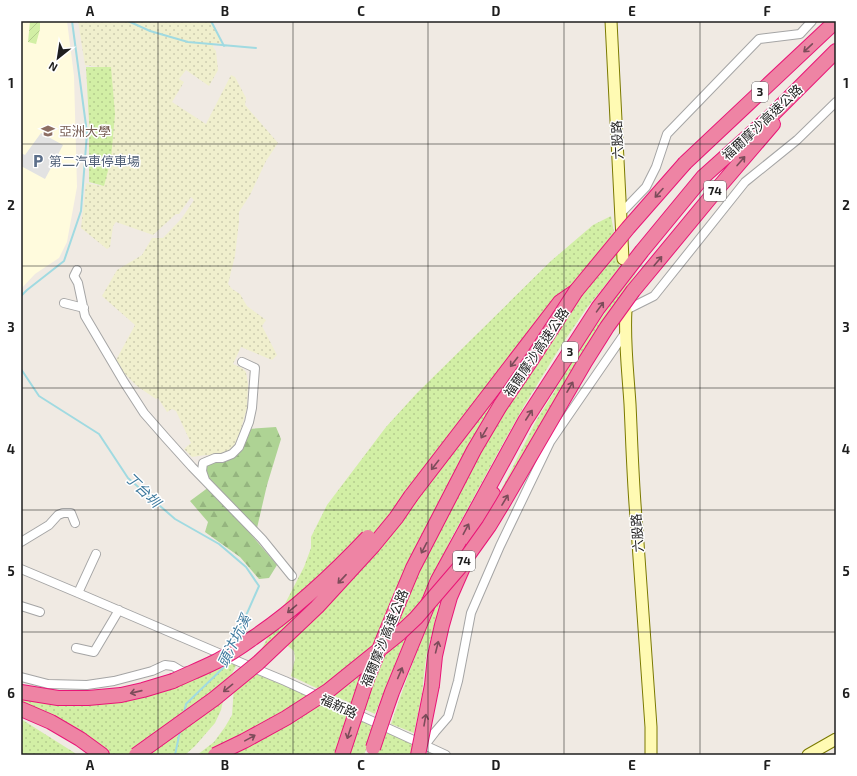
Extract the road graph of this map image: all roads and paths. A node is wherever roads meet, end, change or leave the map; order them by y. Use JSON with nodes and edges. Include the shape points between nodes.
{"nodes":[{"id":1,"x":611,"y":21,"type":"edge"},
{"id":2,"x":812,"y":21,"type":"edge"},
{"id":3,"x":836,"y":21,"type":"edge"},
{"id":4,"x":836,"y":51,"type":"edge"},
{"id":5,"x":795,"y":91,"type":"junction"},
{"id":6,"x":836,"y":102,"type":"edge"},
{"id":7,"x":622,"y":212,"type":"junction"},
{"id":8,"x":624,"y":259,"type":"dead end"},
{"id":9,"x":78,"y":270,"type":"dead end"},
{"id":10,"x":576,"y":291,"type":"junction"},
{"id":11,"x":64,"y":303,"type":"dead end"},
{"id":12,"x":84,"y":308,"type":"junction"},
{"id":13,"x":626,"y":310,"type":"joint"},
{"id":14,"x":625,"y":333,"type":"junction"},
{"id":15,"x":242,"y":362,"type":"dead end"},
{"id":16,"x":500,"y":465,"type":"junction"},
{"id":17,"x":205,"y":480,"type":"junction"},
{"id":18,"x":411,"y":496,"type":"junction"},
{"id":19,"x":75,"y":522,"type":"dead end"},
{"id":20,"x":21,"y":542,"type":"edge"},
{"id":21,"x":96,"y":554,"type":"dead end"},
{"id":22,"x":21,"y":570,"type":"edge"},
{"id":23,"x":292,"y":576,"type":"dead end"},
{"id":24,"x":78,"y":593,"type":"junction"},
{"id":25,"x":21,"y":606,"type":"edge"},
{"id":26,"x":119,"y":610,"type":"junction"},
{"id":27,"x":40,"y":612,"type":"dead end"},
{"id":28,"x":76,"y":648,"type":"dead end"},
{"id":29,"x":226,"y":656,"type":"junction"},
{"id":30,"x":21,"y":677,"type":"edge"},
{"id":31,"x":21,"y":692,"type":"edge"},
{"id":32,"x":21,"y":710,"type":"edge"},
{"id":33,"x":836,"y":739,"type":"edge"},
{"id":34,"x":422,"y":750,"type":"edge"},
{"id":35,"x":372,"y":752,"type":"edge"},
{"id":36,"x":89,"y":755,"type":"edge"},
{"id":37,"x":102,"y":755,"type":"edge"},
{"id":38,"x":136,"y":755,"type":"edge"},
{"id":39,"x":215,"y":755,"type":"edge"},
{"id":40,"x":342,"y":755,"type":"edge"},
{"id":41,"x":446,"y":755,"type":"edge"},
{"id":42,"x":651,"y":755,"type":"edge"},
{"id":43,"x":808,"y":755,"type":"edge"}],
"edges":[{"from":1,"to":7,"type":"street","name":"六股路"},
{"from":2,"to":7,"type":"street","via":[[800,34],[759,38],[667,134],[646,187]]},
{"from":3,"to":10,"type":"highway","name":"福爾摩沙高速公路","number":"3","one_way":true,"bridge":true,"via":[[685,163]]},
{"from":4,"to":5,"type":"highway","name":"福爾摩沙高速公路","number":"3"},
{"from":16,"to":5,"type":"highway","name":"福爾摩沙高速公路","number":"3","one_way":true,"via":[[525,421],[598,308],[642,251],[704,177]]},
{"from":39,"to":5,"type":"highway","number":"74","one_way":true,"bridge":true,"via":[[286,718],[328,691],[416,618],[459,568],[489,526],[607,327],[633,291],[783,114]]},
{"from":6,"to":13,"type":"street","via":[[797,140],[745,182],[654,296]]},
{"from":7,"to":8,"type":"street","name":"六股路"},
{"from":9,"to":12,"type":"street","via":[[74,276]]},
{"from":10,"to":18,"type":"highway","one_way":true,"bridge":true,"via":[[560,302]]},
{"from":10,"to":40,"type":"highway","name":"福爾摩沙高速公路","number":"3","one_way":true,"bridge":true,"via":[[474,450],[413,568],[367,679]]},
{"from":11,"to":12,"type":"street"},
{"from":12,"to":17,"type":"street","via":[[85,316],[144,413]]},
{"from":13,"to":14,"type":"street","name":"六股路"},
{"from":14,"to":34,"type":"street","via":[[550,442],[471,613],[448,717]]},
{"from":14,"to":42,"type":"street","name":"六股路"},
{"from":15,"to":17,"type":"street","via":[[255,368],[249,422],[239,447],[232,454],[203,463]]},
{"from":34,"to":16,"type":"highway","one_way":true,"bridge":true,"via":[[435,656],[450,597],[491,502]]},
{"from":35,"to":16,"type":"highway","name":"福爾摩沙高速公路","number":"3","one_way":true,"bridge":true,"via":[[392,692],[438,580]]},
{"from":17,"to":23,"type":"street","via":[[262,539]]},
{"from":18,"to":31,"type":"highway","one_way":true,"bridge":true,"via":[[398,505],[345,562],[290,611],[218,660],[173,681],[122,695],[58,698]]},
{"from":18,"to":38,"type":"highway","one_way":true,"bridge":true,"via":[[373,546],[317,607],[258,663],[214,699]]},
{"from":19,"to":20,"type":"street","via":[[71,513],[63,513]]},
{"from":21,"to":24,"type":"street"},
{"from":22,"to":24,"type":"street","name":"福新路"},
{"from":24,"to":26,"type":"street","name":"福新路"},
{"from":25,"to":27,"type":"street"},
{"from":26,"to":28,"type":"street","via":[[94,652]]},
{"from":26,"to":29,"type":"street","name":"福新路"},
{"from":29,"to":30,"type":"street","via":[[194,670],[183,672],[165,665],[114,681],[87,685],[48,684]]},
{"from":29,"to":34,"type":"street","name":"福新路","via":[[285,681]]},
{"from":32,"to":36,"type":"highway"},
{"from":32,"to":37,"type":"highway","via":[[51,722]]},
{"from":33,"to":43,"type":"street"},
{"from":34,"to":41,"type":"street","name":"福新路"}]}
